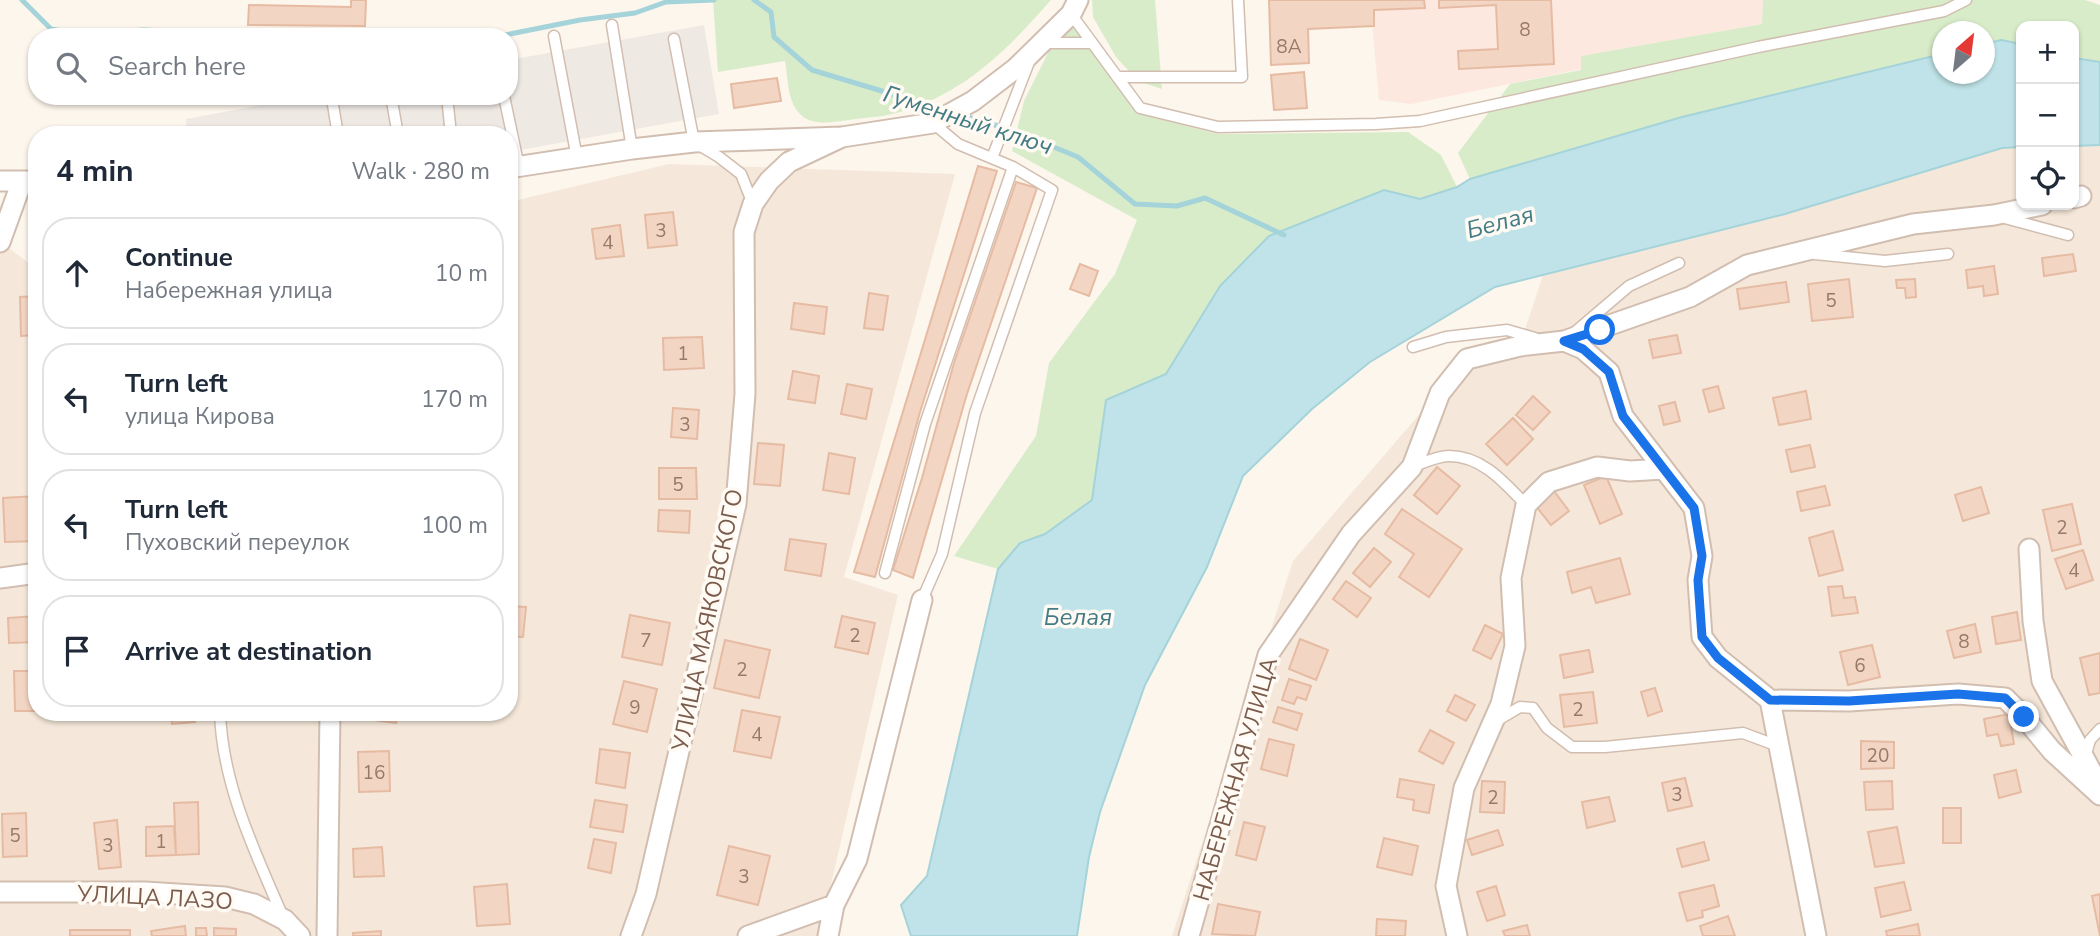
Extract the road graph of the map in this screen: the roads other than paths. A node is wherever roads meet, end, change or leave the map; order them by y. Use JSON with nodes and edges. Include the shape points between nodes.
{"nodes":[{"id":1,"x":1237,"y":0,"type":"edge"},
{"id":2,"x":1966,"y":0,"type":"edge"},
{"id":3,"x":1074,"y":7,"type":"edge"},
{"id":4,"x":612,"y":25,"type":"dead end"},
{"id":5,"x":554,"y":36,"type":"dead end"},
{"id":6,"x":674,"y":39,"type":"dead end"},
{"id":7,"x":1092,"y":43,"type":"junction"},
{"id":8,"x":1037,"y":47,"type":"junction"},
{"id":9,"x":1117,"y":77,"type":"junction"},
{"id":10,"x":333,"y":105,"type":"edge"},
{"id":11,"x":393,"y":105,"type":"edge"},
{"id":12,"x":448,"y":105,"type":"edge"},
{"id":13,"x":505,"y":105,"type":"edge"},
{"id":14,"x":933,"y":123,"type":"junction"},
{"id":15,"x":336,"y":126,"type":"edge"},
{"id":16,"x":396,"y":126,"type":"edge"},
{"id":17,"x":450,"y":126,"type":"edge"},
{"id":18,"x":508,"y":126,"type":"edge"},
{"id":19,"x":842,"y":137,"type":"junction"},
{"id":20,"x":694,"y":142,"type":"junction"},
{"id":21,"x":632,"y":149,"type":"junction"},
{"id":22,"x":577,"y":158,"type":"junction"},
{"id":23,"x":992,"y":158,"type":"junction"},
{"id":24,"x":518,"y":167,"type":"edge"},
{"id":25,"x":1013,"y":167,"type":"junction"},
{"id":26,"x":0,"y":181,"type":"edge"},
{"id":27,"x":28,"y":181,"type":"edge"},
{"id":28,"x":28,"y":183,"type":"edge"},
{"id":29,"x":753,"y":204,"type":"junction"},
{"id":30,"x":2018,"y":210,"type":"edge"},
{"id":31,"x":1994,"y":215,"type":"junction"},
{"id":32,"x":2068,"y":235,"type":"dead end"},
{"id":33,"x":0,"y":242,"type":"edge"},
{"id":34,"x":1797,"y":252,"type":"junction"},
{"id":35,"x":1948,"y":254,"type":"dead end"},
{"id":36,"x":1679,"y":263,"type":"dead end"},
{"id":37,"x":1556,"y":342,"type":"junction"},
{"id":38,"x":1413,"y":347,"type":"dead end"},
{"id":39,"x":1412,"y":467,"type":"junction"},
{"id":40,"x":1664,"y":469,"type":"junction"},
{"id":41,"x":1526,"y":505,"type":"junction"},
{"id":42,"x":2029,"y":549,"type":"dead end"},
{"id":43,"x":885,"y":573,"type":"dead end"},
{"id":44,"x":28,"y":574,"type":"edge"},
{"id":45,"x":0,"y":578,"type":"edge"},
{"id":46,"x":922,"y":600,"type":"joint"},
{"id":47,"x":1770,"y":700,"type":"junction"},
{"id":48,"x":221,"y":721,"type":"edge"},
{"id":49,"x":330,"y":721,"type":"edge"},
{"id":50,"x":1493,"y":723,"type":"junction"},
{"id":51,"x":2100,"y":729,"type":"edge"},
{"id":52,"x":1779,"y":746,"type":"junction"},
{"id":53,"x":2084,"y":759,"type":"junction"},
{"id":54,"x":2100,"y":787,"type":"edge"},
{"id":55,"x":2100,"y":795,"type":"edge"},
{"id":56,"x":0,"y":892,"type":"edge"},
{"id":57,"x":834,"y":905,"type":"junction"},
{"id":58,"x":285,"y":920,"type":"junction"},
{"id":59,"x":300,"y":936,"type":"edge"},
{"id":60,"x":327,"y":936,"type":"edge"},
{"id":61,"x":631,"y":936,"type":"edge"},
{"id":62,"x":748,"y":936,"type":"edge"},
{"id":63,"x":828,"y":936,"type":"edge"},
{"id":64,"x":1189,"y":936,"type":"edge"},
{"id":65,"x":1457,"y":936,"type":"edge"},
{"id":66,"x":1816,"y":936,"type":"edge"}],
"edges":[{"from":1,"to":9,"type":"lane","via":[[1242,77]]},
{"from":2,"to":9,"type":"lane","via":[[1944,11],[1420,121],[1218,127],[1140,108]]},
{"from":3,"to":7,"type":"lane"},
{"from":3,"to":8,"type":"street"},
{"from":4,"to":21,"type":"lane"},
{"from":5,"to":22,"type":"lane"},
{"from":6,"to":20,"type":"lane"},
{"from":7,"to":8,"type":"lane"},
{"from":7,"to":9,"type":"lane"},
{"from":8,"to":14,"type":"street","via":[[973,101]]},
{"from":8,"to":23,"type":"lane"},
{"from":10,"to":15,"type":"lane"},
{"from":11,"to":16,"type":"lane"},
{"from":12,"to":17,"type":"lane"},
{"from":13,"to":18,"type":"lane"},
{"from":14,"to":19,"type":"street"},
{"from":14,"to":23,"type":"lane","via":[[958,144]]},
{"from":19,"to":20,"type":"street"},
{"from":19,"to":29,"type":"street","name":"УЛИЦА МАЯКОВСКОГО","via":[[789,162]]},
{"from":20,"to":21,"type":"street"},
{"from":20,"to":29,"type":"lane","via":[[741,174]]},
{"from":21,"to":22,"type":"street"},
{"from":22,"to":24,"type":"street"},
{"from":23,"to":25,"type":"lane"},
{"from":25,"to":43,"type":"lane","via":[[925,424]]},
{"from":25,"to":46,"type":"lane","via":[[1052,190],[975,413],[942,554]]},
{"from":26,"to":27,"type":"street"},
{"from":28,"to":33,"type":"street"},
{"from":29,"to":61,"type":"street","name":"УЛИЦА МАЯКОВСКОГО","via":[[744,232],[745,394],[736,504],[646,894]]},
{"from":30,"to":31,"type":"street"},
{"from":31,"to":32,"type":"lane"},
{"from":31,"to":34,"type":"street","via":[[1913,224]]},
{"from":34,"to":35,"type":"lane","via":[[1885,261]]},
{"from":34,"to":37,"type":"street","via":[[1746,265],[1690,297]]},
{"from":36,"to":37,"type":"lane","via":[[1629,285]]},
{"from":37,"to":38,"type":"lane","via":[[1507,330],[1446,337]]},
{"from":37,"to":39,"type":"street","name":"НАБЕРЕЖНАЯ УЛИЦА","via":[[1520,345],[1467,359],[1440,393]]},
{"from":37,"to":40,"type":"street","via":[[1583,349],[1609,372],[1623,416]]},
{"from":39,"to":41,"type":"lane","via":[[1447,456],[1474,459]]},
{"from":39,"to":64,"type":"street","name":"НАБЕРЕЖНАЯ УЛИЦА","via":[[1351,534],[1268,654]]},
{"from":40,"to":41,"type":"street","via":[[1597,467],[1549,482]]},
{"from":40,"to":47,"type":"street","via":[[1694,508],[1702,556],[1698,580],[1702,637],[1718,658]]},
{"from":41,"to":50,"type":"street","via":[[1511,578],[1515,646]]},
{"from":42,"to":53,"type":"street","via":[[2042,681]]},
{"from":44,"to":45,"type":"street"},
{"from":46,"to":57,"type":"street","via":[[857,859]]},
{"from":47,"to":52,"type":"street"},
{"from":47,"to":55,"type":"street","via":[[1849,701],[1958,694],[2005,698],[2052,751]]},
{"from":48,"to":58,"type":"lane","via":[[232,787]]},
{"from":49,"to":60,"type":"street"},
{"from":50,"to":52,"type":"lane","via":[[1520,707],[1533,708],[1547,729],[1572,747],[1742,733]]},
{"from":50,"to":65,"type":"street","via":[[1464,788],[1446,886]]},
{"from":51,"to":53,"type":"lane","via":[[2090,740]]},
{"from":52,"to":66,"type":"street"},
{"from":53,"to":54,"type":"street"},
{"from":56,"to":58,"type":"street","name":"УЛИЦА ЛАЗО","via":[[225,897],[254,904]]},
{"from":57,"to":62,"type":"street"},
{"from":57,"to":63,"type":"street"},
{"from":58,"to":59,"type":"street","name":"УЛИЦА ЛАЗО"}]}
